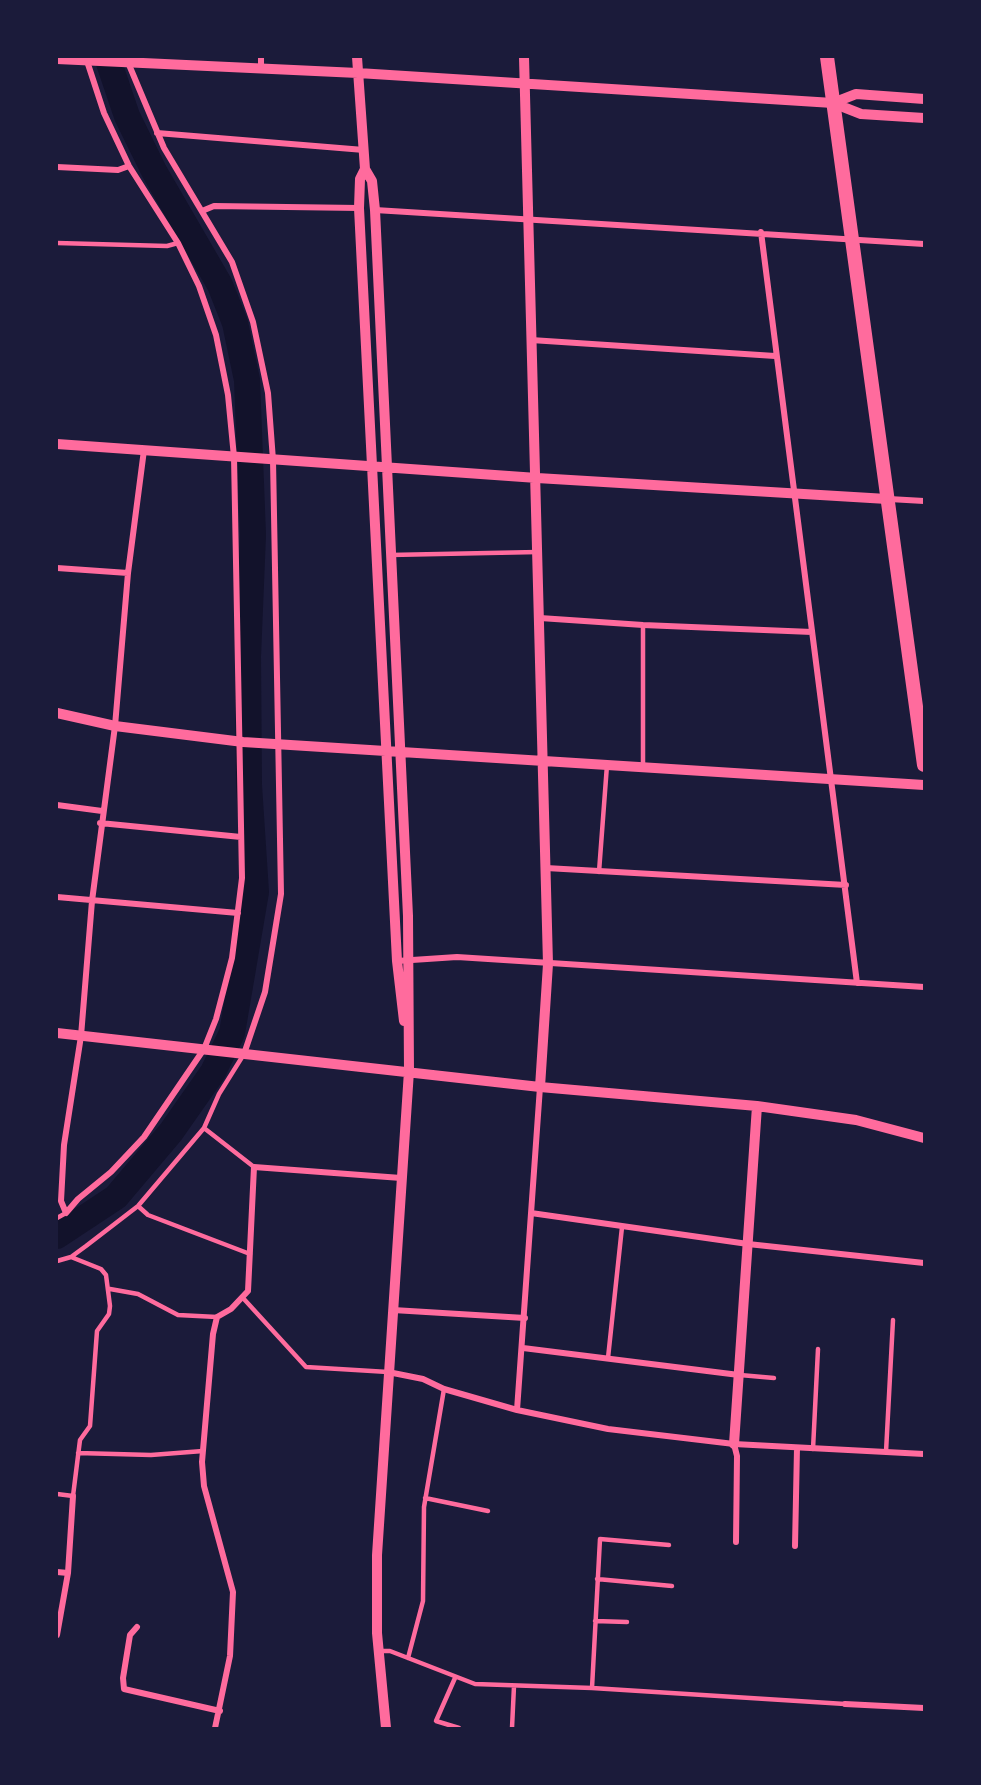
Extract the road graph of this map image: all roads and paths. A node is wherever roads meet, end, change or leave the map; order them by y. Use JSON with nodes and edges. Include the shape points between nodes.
{"nodes":[{"id":1,"x":261,"y":57,"type":"edge"},
{"id":2,"x":357,"y":57,"type":"edge"},
{"id":3,"x":524,"y":57,"type":"edge"},
{"id":4,"x":827,"y":57,"type":"edge"},
{"id":5,"x":57,"y":59,"type":"edge"},
{"id":6,"x":87,"y":60,"type":"edge"},
{"id":7,"x":125,"y":61,"type":"edge"},
{"id":8,"x":261,"y":69,"type":"junction"},
{"id":9,"x":358,"y":73,"type":"junction"},
{"id":10,"x":525,"y":83,"type":"junction"},
{"id":11,"x":924,"y":99,"type":"edge"},
{"id":12,"x":833,"y":103,"type":"junction"},
{"id":13,"x":924,"y":118,"type":"edge"},
{"id":14,"x":157,"y":134,"type":"junction"},
{"id":15,"x":363,"y":150,"type":"junction"},
{"id":16,"x":129,"y":166,"type":"junction"},
{"id":17,"x":57,"y":167,"type":"edge"},
{"id":18,"x":365,"y":169,"type":"junction"},
{"id":19,"x":359,"y":208,"type":"junction"},
{"id":20,"x":375,"y":210,"type":"junction"},
{"id":21,"x":202,"y":211,"type":"junction"},
{"id":22,"x":530,"y":219,"type":"junction"},
{"id":23,"x":761,"y":232,"type":"junction"},
{"id":24,"x":853,"y":239,"type":"junction"},
{"id":25,"x":57,"y":243,"type":"edge"},
{"id":26,"x":178,"y":243,"type":"junction"},
{"id":27,"x":924,"y":244,"type":"edge"},
{"id":28,"x":531,"y":340,"type":"junction"},
{"id":29,"x":775,"y":356,"type":"junction"},
{"id":30,"x":57,"y":444,"type":"edge"},
{"id":31,"x":144,"y":450,"type":"junction"},
{"id":32,"x":234,"y":457,"type":"junction"},
{"id":33,"x":273,"y":460,"type":"junction"},
{"id":34,"x":372,"y":467,"type":"junction"},
{"id":35,"x":385,"y":467,"type":"junction"},
{"id":36,"x":537,"y":478,"type":"junction"},
{"id":37,"x":795,"y":493,"type":"junction"},
{"id":38,"x":887,"y":499,"type":"junction"},
{"id":39,"x":924,"y":501,"type":"edge"},
{"id":40,"x":538,"y":552,"type":"junction"},
{"id":41,"x":390,"y":555,"type":"junction"},
{"id":42,"x":57,"y":568,"type":"edge"},
{"id":43,"x":128,"y":573,"type":"junction"},
{"id":44,"x":540,"y":618,"type":"junction"},
{"id":45,"x":643,"y":626,"type":"junction"},
{"id":46,"x":812,"y":632,"type":"junction"},
{"id":47,"x":57,"y":713,"type":"edge"},
{"id":48,"x":115,"y":726,"type":"junction"},
{"id":49,"x":241,"y":742,"type":"junction"},
{"id":50,"x":276,"y":745,"type":"junction"},
{"id":51,"x":387,"y":751,"type":"junction"},
{"id":52,"x":401,"y":752,"type":"junction"},
{"id":53,"x":544,"y":761,"type":"junction"},
{"id":54,"x":607,"y":765,"type":"junction"},
{"id":55,"x":924,"y":765,"type":"edge"},
{"id":56,"x":643,"y":767,"type":"junction"},
{"id":57,"x":833,"y":781,"type":"junction"},
{"id":58,"x":924,"y":785,"type":"edge"},
{"id":59,"x":57,"y":805,"type":"edge"},
{"id":60,"x":102,"y":811,"type":"junction"},
{"id":61,"x":100,"y":823,"type":"junction"},
{"id":62,"x":241,"y":837,"type":"junction"},
{"id":63,"x":546,"y":868,"type":"junction"},
{"id":64,"x":599,"y":872,"type":"junction"},
{"id":65,"x":846,"y":885,"type":"junction"},
{"id":66,"x":57,"y":897,"type":"edge"},
{"id":67,"x":92,"y":901,"type":"junction"},
{"id":68,"x":238,"y":914,"type":"junction"},
{"id":69,"x":402,"y":960,"type":"junction"},
{"id":70,"x":548,"y":964,"type":"junction"},
{"id":71,"x":857,"y":983,"type":"junction"},
{"id":72,"x":924,"y":987,"type":"edge"},
{"id":73,"x":57,"y":1033,"type":"edge"},
{"id":74,"x":81,"y":1036,"type":"junction"},
{"id":75,"x":207,"y":1050,"type":"junction"},
{"id":76,"x":241,"y":1053,"type":"junction"},
{"id":77,"x":409,"y":1071,"type":"junction"},
{"id":78,"x":540,"y":1087,"type":"junction"},
{"id":79,"x":757,"y":1106,"type":"junction"},
{"id":80,"x":204,"y":1128,"type":"junction"},
{"id":81,"x":924,"y":1138,"type":"edge"},
{"id":82,"x":60,"y":1145,"type":"edge"},
{"id":83,"x":254,"y":1167,"type":"junction"},
{"id":84,"x":400,"y":1178,"type":"junction"},
{"id":85,"x":138,"y":1206,"type":"junction"},
{"id":86,"x":66,"y":1213,"type":"junction"},
{"id":87,"x":531,"y":1213,"type":"junction"},
{"id":88,"x":57,"y":1218,"type":"edge"},
{"id":89,"x":622,"y":1227,"type":"junction"},
{"id":90,"x":748,"y":1244,"type":"junction"},
{"id":91,"x":250,"y":1254,"type":"junction"},
{"id":92,"x":70,"y":1257,"type":"junction"},
{"id":93,"x":57,"y":1261,"type":"edge"},
{"id":94,"x":924,"y":1263,"type":"edge"},
{"id":95,"x":110,"y":1289,"type":"junction"},
{"id":96,"x":243,"y":1298,"type":"junction"},
{"id":97,"x":393,"y":1310,"type":"junction"},
{"id":98,"x":217,"y":1317,"type":"junction"},
{"id":99,"x":525,"y":1318,"type":"junction"},
{"id":100,"x":893,"y":1320,"type":"dead end"},
{"id":101,"x":524,"y":1348,"type":"junction"},
{"id":102,"x":818,"y":1349,"type":"dead end"},
{"id":103,"x":608,"y":1358,"type":"junction"},
{"id":104,"x":388,"y":1372,"type":"junction"},
{"id":105,"x":739,"y":1375,"type":"junction"},
{"id":106,"x":774,"y":1378,"type":"dead end"},
{"id":107,"x":444,"y":1389,"type":"junction"},
{"id":108,"x":517,"y":1410,"type":"junction"},
{"id":109,"x":734,"y":1444,"type":"junction"},
{"id":110,"x":797,"y":1448,"type":"junction"},
{"id":111,"x":813,"y":1449,"type":"junction"},
{"id":112,"x":203,"y":1451,"type":"junction"},
{"id":113,"x":886,"y":1452,"type":"junction"},
{"id":114,"x":78,"y":1453,"type":"junction"},
{"id":115,"x":924,"y":1454,"type":"edge"},
{"id":116,"x":57,"y":1494,"type":"edge"},
{"id":117,"x":73,"y":1496,"type":"junction"},
{"id":118,"x":425,"y":1498,"type":"junction"},
{"id":119,"x":488,"y":1511,"type":"dead end"},
{"id":120,"x":736,"y":1542,"type":"dead end"},
{"id":121,"x":669,"y":1545,"type":"dead end"},
{"id":122,"x":795,"y":1546,"type":"dead end"},
{"id":123,"x":57,"y":1572,"type":"edge"},
{"id":124,"x":68,"y":1573,"type":"junction"},
{"id":125,"x":597,"y":1579,"type":"junction"},
{"id":126,"x":672,"y":1586,"type":"dead end"},
{"id":127,"x":595,"y":1621,"type":"junction"},
{"id":128,"x":627,"y":1622,"type":"dead end"},
{"id":129,"x":137,"y":1627,"type":"dead end"},
{"id":130,"x":57,"y":1635,"type":"edge"},
{"id":131,"x":379,"y":1651,"type":"junction"},
{"id":132,"x":408,"y":1658,"type":"junction"},
{"id":133,"x":455,"y":1678,"type":"junction"},
{"id":134,"x":514,"y":1686,"type":"junction"},
{"id":135,"x":592,"y":1688,"type":"junction"},
{"id":136,"x":845,"y":1704,"type":"joint"},
{"id":137,"x":924,"y":1708,"type":"edge"},
{"id":138,"x":219,"y":1711,"type":"junction"},
{"id":139,"x":215,"y":1728,"type":"edge"},
{"id":140,"x":386,"y":1728,"type":"edge"},
{"id":141,"x":459,"y":1728,"type":"edge"},
{"id":142,"x":512,"y":1728,"type":"edge"}],
"edges":[{"from":1,"to":8,"type":"street"},
{"from":2,"to":9,"type":"street"},
{"from":3,"to":10,"type":"street"},
{"from":4,"to":12,"type":"main road"},
{"from":5,"to":6,"type":"street"},
{"from":6,"to":7,"type":"street"},
{"from":6,"to":16,"type":"street","via":[[104,113]]},
{"from":7,"to":8,"type":"street"},
{"from":7,"to":14,"type":"street"},
{"from":8,"to":9,"type":"street"},
{"from":9,"to":10,"type":"street"},
{"from":9,"to":15,"type":"street"},
{"from":10,"to":12,"type":"street"},
{"from":10,"to":22,"type":"street"},
{"from":11,"to":12,"type":"street","via":[[856,94]]},
{"from":12,"to":13,"type":"street","via":[[861,114]]},
{"from":12,"to":24,"type":"main road"},
{"from":14,"to":15,"type":"street"},
{"from":14,"to":21,"type":"street"},
{"from":15,"to":18,"type":"street"},
{"from":16,"to":17,"type":"street","via":[[118,170]]},
{"from":16,"to":26,"type":"street"},
{"from":18,"to":19,"type":"street","via":[[360,179]]},
{"from":18,"to":20,"type":"street","via":[[372,181]]},
{"from":19,"to":21,"type":"street","via":[[214,206]]},
{"from":19,"to":34,"type":"street"},
{"from":20,"to":22,"type":"street"},
{"from":20,"to":35,"type":"street"},
{"from":21,"to":33,"type":"street","via":[[232,262],[253,322],[268,393]]},
{"from":22,"to":23,"type":"street"},
{"from":22,"to":28,"type":"street"},
{"from":23,"to":24,"type":"street"},
{"from":23,"to":29,"type":"street"},
{"from":24,"to":27,"type":"street"},
{"from":24,"to":38,"type":"main road"},
{"from":25,"to":26,"type":"lane"},
{"from":26,"to":32,"type":"street","via":[[199,286],[216,336],[228,395]]},
{"from":28,"to":29,"type":"street"},
{"from":28,"to":36,"type":"street"},
{"from":29,"to":37,"type":"street"},
{"from":30,"to":31,"type":"street"},
{"from":31,"to":32,"type":"street"},
{"from":31,"to":43,"type":"street"},
{"from":32,"to":33,"type":"street"},
{"from":32,"to":49,"type":"street"},
{"from":33,"to":34,"type":"street"},
{"from":33,"to":50,"type":"street"},
{"from":34,"to":35,"type":"street"},
{"from":34,"to":51,"type":"street"},
{"from":35,"to":36,"type":"street"},
{"from":35,"to":41,"type":"street"},
{"from":36,"to":37,"type":"street"},
{"from":36,"to":40,"type":"street"},
{"from":37,"to":38,"type":"street"},
{"from":37,"to":46,"type":"street"},
{"from":38,"to":39,"type":"street"},
{"from":38,"to":55,"type":"main road"},
{"from":40,"to":41,"type":"lane"},
{"from":40,"to":44,"type":"street"},
{"from":41,"to":52,"type":"street"},
{"from":42,"to":43,"type":"street"},
{"from":43,"to":48,"type":"street"},
{"from":44,"to":45,"type":"street"},
{"from":44,"to":53,"type":"street"},
{"from":45,"to":46,"type":"street"},
{"from":45,"to":56,"type":"lane"},
{"from":46,"to":57,"type":"street"},
{"from":47,"to":48,"type":"street"},
{"from":48,"to":49,"type":"street"},
{"from":48,"to":60,"type":"street"},
{"from":49,"to":50,"type":"street"},
{"from":49,"to":62,"type":"street"},
{"from":50,"to":51,"type":"street"},
{"from":50,"to":76,"type":"street","via":[[281,894],[265,992]]},
{"from":51,"to":52,"type":"street"},
{"from":51,"to":69,"type":"street"},
{"from":52,"to":53,"type":"street"},
{"from":52,"to":69,"type":"street","via":[[408,916]]},
{"from":53,"to":54,"type":"street"},
{"from":53,"to":63,"type":"street"},
{"from":54,"to":56,"type":"street"},
{"from":54,"to":64,"type":"lane"},
{"from":56,"to":57,"type":"street"},
{"from":57,"to":58,"type":"street"},
{"from":57,"to":65,"type":"street"},
{"from":59,"to":60,"type":"street"},
{"from":60,"to":61,"type":"street"},
{"from":61,"to":62,"type":"street"},
{"from":61,"to":67,"type":"street"},
{"from":62,"to":68,"type":"street"},
{"from":63,"to":64,"type":"street"},
{"from":63,"to":70,"type":"street"},
{"from":64,"to":65,"type":"street"},
{"from":65,"to":71,"type":"street"},
{"from":66,"to":67,"type":"street"},
{"from":67,"to":68,"type":"street"},
{"from":67,"to":74,"type":"street"},
{"from":68,"to":75,"type":"street","via":[[230,967]]},
{"from":69,"to":70,"type":"street","via":[[457,957]]},
{"from":69,"to":77,"type":"street"},
{"from":70,"to":71,"type":"street"},
{"from":70,"to":78,"type":"street"},
{"from":71,"to":72,"type":"street"},
{"from":73,"to":74,"type":"street"},
{"from":74,"to":75,"type":"street"},
{"from":74,"to":82,"type":"street"},
{"from":75,"to":76,"type":"street"},
{"from":75,"to":86,"type":"street","via":[[144,1137]]},
{"from":76,"to":77,"type":"street"},
{"from":76,"to":80,"type":"lane"},
{"from":77,"to":78,"type":"street"},
{"from":77,"to":84,"type":"street"},
{"from":78,"to":79,"type":"street"},
{"from":78,"to":87,"type":"street"},
{"from":79,"to":81,"type":"street","via":[[856,1120]]},
{"from":79,"to":90,"type":"street"},
{"from":80,"to":83,"type":"lane"},
{"from":80,"to":85,"type":"lane"},
{"from":82,"to":86,"type":"street","via":[[61,1201]]},
{"from":83,"to":84,"type":"street"},
{"from":83,"to":91,"type":"street"},
{"from":84,"to":97,"type":"street"},
{"from":85,"to":91,"type":"lane","via":[[148,1215]]},
{"from":85,"to":92,"type":"lane"},
{"from":86,"to":88,"type":"lane"},
{"from":87,"to":89,"type":"street"},
{"from":87,"to":99,"type":"street"},
{"from":89,"to":90,"type":"street"},
{"from":89,"to":103,"type":"lane"},
{"from":90,"to":94,"type":"street"},
{"from":90,"to":105,"type":"street"},
{"from":91,"to":96,"type":"street","via":[[249,1291]]},
{"from":92,"to":93,"type":"lane"},
{"from":92,"to":95,"type":"lane","via":[[101,1269]]},
{"from":95,"to":98,"type":"lane","via":[[138,1294],[178,1315]]},
{"from":95,"to":114,"type":"lane","via":[[109,1314],[97,1331],[90,1426],[80,1440]]},
{"from":96,"to":98,"type":"street"},
{"from":96,"to":104,"type":"lane","via":[[306,1367]]},
{"from":97,"to":99,"type":"street"},
{"from":97,"to":104,"type":"street"},
{"from":98,"to":112,"type":"street","via":[[210,1346]]},
{"from":99,"to":101,"type":"street"},
{"from":100,"to":113,"type":"lane"},
{"from":101,"to":103,"type":"street"},
{"from":101,"to":108,"type":"street"},
{"from":102,"to":111,"type":"lane"},
{"from":103,"to":105,"type":"street"},
{"from":104,"to":107,"type":"street","via":[[423,1379]]},
{"from":104,"to":131,"type":"street","via":[[377,1555]]},
{"from":105,"to":106,"type":"lane"},
{"from":105,"to":109,"type":"street"},
{"from":107,"to":108,"type":"street"},
{"from":107,"to":118,"type":"lane"},
{"from":108,"to":109,"type":"street","via":[[609,1429]]},
{"from":109,"to":110,"type":"street"},
{"from":109,"to":120,"type":"street"},
{"from":110,"to":111,"type":"street"},
{"from":110,"to":122,"type":"street"},
{"from":111,"to":113,"type":"street"},
{"from":112,"to":114,"type":"lane","via":[[151,1455]]},
{"from":112,"to":138,"type":"street","via":[[204,1486],[233,1592],[230,1656]]},
{"from":113,"to":115,"type":"street"},
{"from":114,"to":117,"type":"lane"},
{"from":116,"to":117,"type":"lane"},
{"from":117,"to":124,"type":"street"},
{"from":118,"to":119,"type":"lane"},
{"from":118,"to":132,"type":"lane","via":[[423,1601]]},
{"from":121,"to":125,"type":"lane","via":[[600,1539]]},
{"from":123,"to":124,"type":"street"},
{"from":124,"to":130,"type":"street"},
{"from":125,"to":126,"type":"lane"},
{"from":125,"to":127,"type":"lane"},
{"from":127,"to":128,"type":"lane"},
{"from":127,"to":135,"type":"lane"},
{"from":129,"to":138,"type":"street","via":[[130,1635],[124,1689]]},
{"from":131,"to":132,"type":"lane"},
{"from":131,"to":140,"type":"street"},
{"from":132,"to":133,"type":"lane"},
{"from":133,"to":134,"type":"lane","via":[[475,1684]]},
{"from":133,"to":141,"type":"lane","via":[[436,1721]]},
{"from":134,"to":135,"type":"lane"},
{"from":134,"to":142,"type":"lane"},
{"from":135,"to":136,"type":"lane"},
{"from":136,"to":137,"type":"street"},
{"from":138,"to":139,"type":"street"}]}
